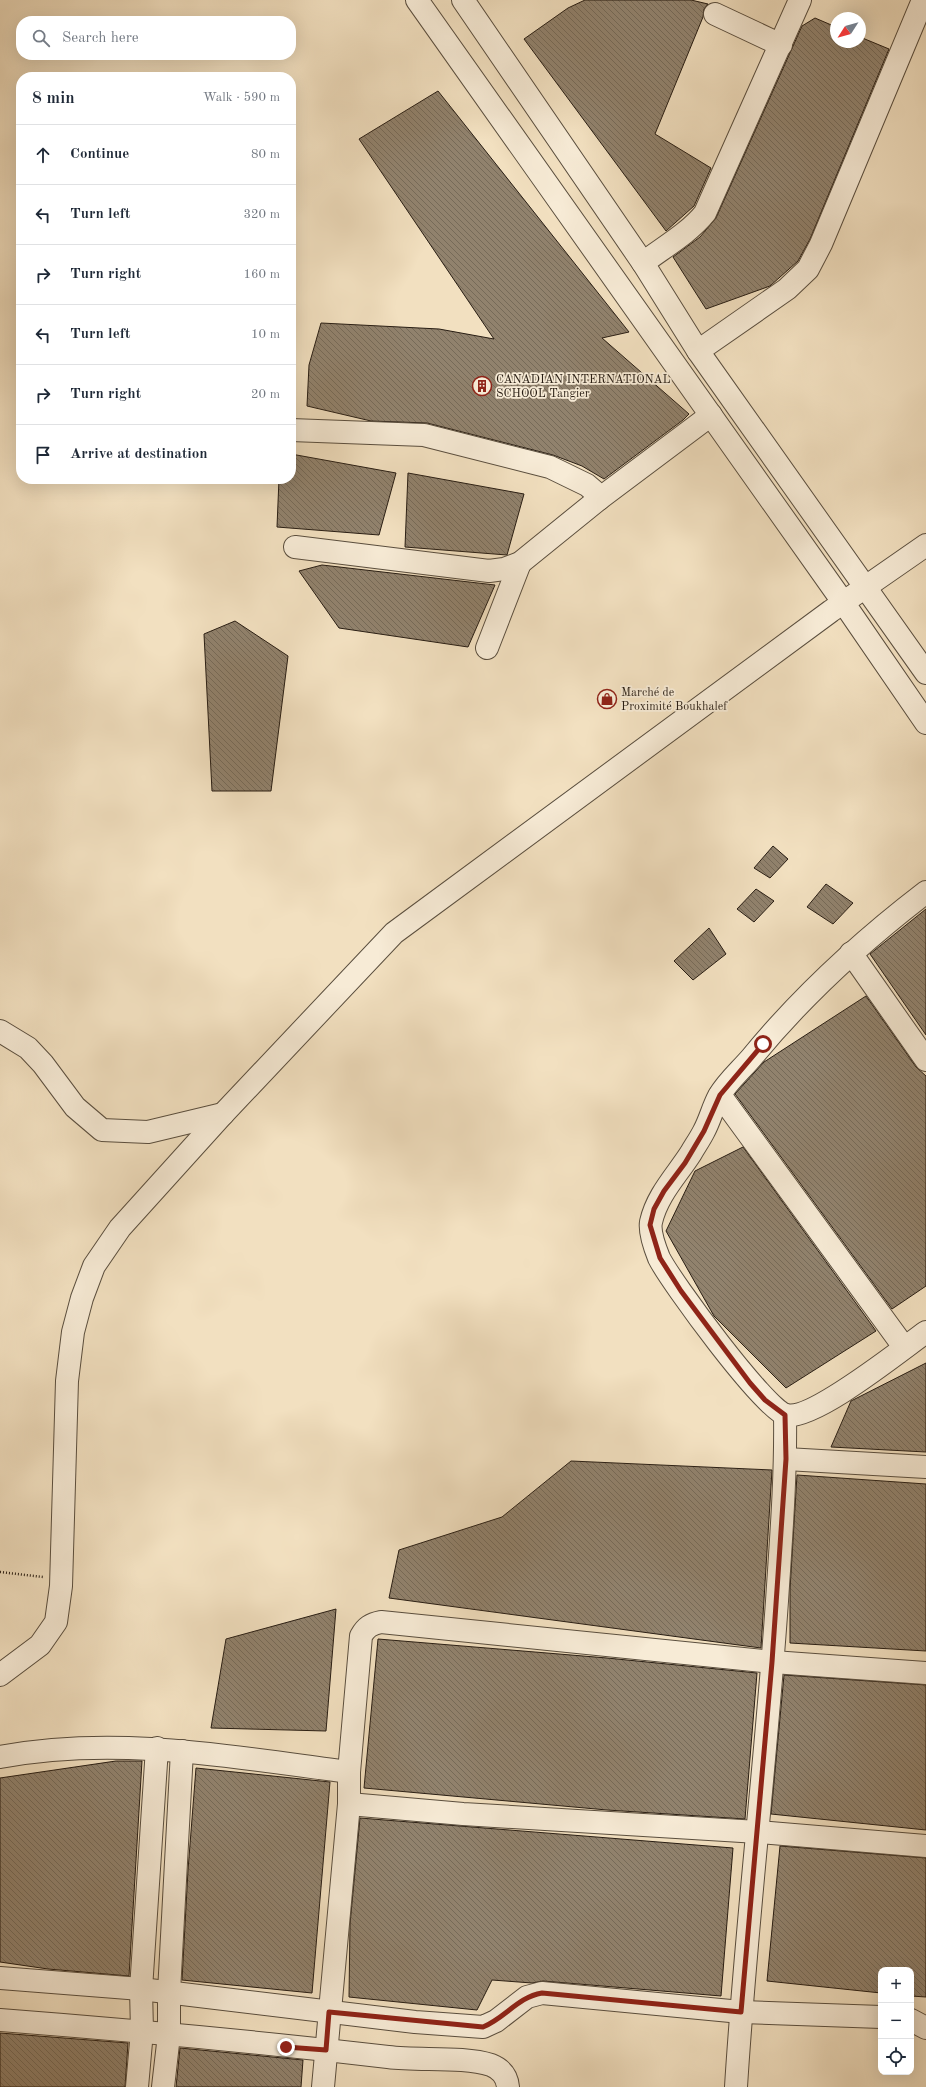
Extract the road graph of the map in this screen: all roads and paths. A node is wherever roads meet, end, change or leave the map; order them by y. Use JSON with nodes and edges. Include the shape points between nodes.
{"nodes":[{"id":1,"x":417,"y":0,"type":"edge"},
{"id":2,"x":463,"y":0,"type":"edge"},
{"id":3,"x":800,"y":0,"type":"edge"},
{"id":4,"x":923,"y":0,"type":"edge"},
{"id":5,"x":715,"y":14,"type":"dead end"},
{"id":6,"x":781,"y":45,"type":"junction"},
{"id":7,"x":643,"y":262,"type":"junction"},
{"id":8,"x":698,"y":351,"type":"junction"},
{"id":9,"x":711,"y":415,"type":"junction"},
{"id":10,"x":296,"y":430,"type":"edge"},
{"id":11,"x":599,"y":499,"type":"junction"},
{"id":12,"x":926,"y":545,"type":"edge"},
{"id":13,"x":295,"y":547,"type":"dead end"},
{"id":14,"x":520,"y":563,"type":"junction"},
{"id":15,"x":866,"y":586,"type":"junction"},
{"id":16,"x":843,"y":602,"type":"junction"},
{"id":17,"x":487,"y":648,"type":"dead end"},
{"id":18,"x":926,"y":673,"type":"edge"},
{"id":19,"x":926,"y":723,"type":"edge"},
{"id":20,"x":926,"y":892,"type":"edge"},
{"id":21,"x":851,"y":953,"type":"junction"},
{"id":22,"x":0,"y":1031,"type":"edge"},
{"id":23,"x":926,"y":1060,"type":"edge"},
{"id":24,"x":720,"y":1095,"type":"junction"},
{"id":25,"x":223,"y":1114,"type":"junction"},
{"id":26,"x":926,"y":1332,"type":"edge"},
{"id":27,"x":904,"y":1347,"type":"junction"},
{"id":28,"x":785,"y":1415,"type":"junction"},
{"id":29,"x":786,"y":1459,"type":"junction"},
{"id":30,"x":926,"y":1467,"type":"edge"},
{"id":31,"x":0,"y":1572,"type":"edge"},
{"id":32,"x":62,"y":1580,"type":"junction"},
{"id":33,"x":772,"y":1662,"type":"junction"},
{"id":34,"x":926,"y":1673,"type":"edge"},
{"id":35,"x":0,"y":1675,"type":"edge"},
{"id":36,"x":157,"y":1748,"type":"junction"},
{"id":37,"x":182,"y":1751,"type":"junction"},
{"id":38,"x":0,"y":1757,"type":"edge"},
{"id":39,"x":349,"y":1772,"type":"junction"},
{"id":40,"x":349,"y":1804,"type":"junction"},
{"id":41,"x":758,"y":1832,"type":"junction"},
{"id":42,"x":926,"y":1846,"type":"edge"},
{"id":43,"x":0,"y":1978,"type":"edge"},
{"id":44,"x":141,"y":1990,"type":"junction"},
{"id":45,"x":169,"y":1992,"type":"junction"},
{"id":46,"x":329,"y":2012,"type":"junction"},
{"id":47,"x":741,"y":2012,"type":"junction"},
{"id":48,"x":878,"y":2017,"type":"edge"},
{"id":49,"x":0,"y":2020,"type":"edge"},
{"id":50,"x":914,"y":2022,"type":"edge"},
{"id":51,"x":926,"y":2028,"type":"edge"},
{"id":52,"x":142,"y":2031,"type":"junction"},
{"id":53,"x":169,"y":2035,"type":"junction"},
{"id":54,"x":326,"y":2050,"type":"junction"},
{"id":55,"x":137,"y":2087,"type":"edge"},
{"id":56,"x":163,"y":2087,"type":"edge"},
{"id":57,"x":323,"y":2087,"type":"edge"},
{"id":58,"x":508,"y":2087,"type":"edge"},
{"id":59,"x":736,"y":2087,"type":"edge"}],
"edges":[{"from":1,"to":9,"type":"street"},
{"from":2,"to":7,"type":"street"},
{"from":3,"to":6,"type":"street"},
{"from":4,"to":8,"type":"street","via":[[821,244],[808,269],[787,289]]},
{"from":5,"to":6,"type":"street"},
{"from":6,"to":7,"type":"street","via":[[705,213],[686,232]]},
{"from":7,"to":8,"type":"street"},
{"from":8,"to":15,"type":"street"},
{"from":9,"to":11,"type":"street"},
{"from":9,"to":16,"type":"street"},
{"from":10,"to":11,"type":"street","via":[[424,436],[550,467],[586,485]]},
{"from":11,"to":14,"type":"street"},
{"from":12,"to":15,"type":"street"},
{"from":13,"to":14,"type":"street","via":[[489,571]]},
{"from":14,"to":17,"type":"street"},
{"from":15,"to":16,"type":"street"},
{"from":15,"to":18,"type":"street"},
{"from":16,"to":19,"type":"street"},
{"from":16,"to":25,"type":"street","via":[[394,933]]},
{"from":20,"to":21,"type":"street","via":[[882,925]]},
{"from":21,"to":23,"type":"street"},
{"from":21,"to":24,"type":"street","via":[[807,996]]},
{"from":22,"to":25,"type":"street","via":[[28,1048],[75,1107],[102,1130],[148,1132]]},
{"from":24,"to":27,"type":"street"},
{"from":24,"to":28,"type":"street","via":[[704,1131],[654,1209],[650,1225],[653,1241],[660,1258],[681,1291],[750,1383],[765,1400]]},
{"from":25,"to":32,"type":"street","via":[[120,1228],[94,1266],[82,1298],[73,1332],[67,1381]]},
{"from":26,"to":27,"type":"street"},
{"from":27,"to":28,"type":"street","via":[[855,1384],[827,1400],[804,1411]]},
{"from":28,"to":29,"type":"street"},
{"from":29,"to":30,"type":"street"},
{"from":29,"to":33,"type":"street"},
{"from":31,"to":32,"type":"path"},
{"from":32,"to":35,"type":"street","via":[[56,1622],[50,1633],[40,1646]]},
{"from":33,"to":34,"type":"street"},
{"from":33,"to":39,"type":"street","via":[[381,1622],[372,1624],[361,1636]]},
{"from":33,"to":41,"type":"street"},
{"from":36,"to":37,"type":"street"},
{"from":36,"to":38,"type":"street","via":[[77,1747]]},
{"from":36,"to":44,"type":"street"},
{"from":37,"to":39,"type":"street"},
{"from":37,"to":45,"type":"street"},
{"from":39,"to":40,"type":"street"},
{"from":40,"to":41,"type":"street","via":[[463,1814]]},
{"from":40,"to":46,"type":"street"},
{"from":41,"to":42,"type":"street"},
{"from":41,"to":47,"type":"street"},
{"from":43,"to":44,"type":"street"},
{"from":44,"to":45,"type":"street"},
{"from":44,"to":52,"type":"street"},
{"from":45,"to":46,"type":"street"},
{"from":45,"to":53,"type":"street"},
{"from":46,"to":47,"type":"street","via":[[483,2027],[496,2022],[527,1997],[542,1993]]},
{"from":46,"to":54,"type":"street"},
{"from":47,"to":48,"type":"street"},
{"from":47,"to":59,"type":"street"},
{"from":49,"to":52,"type":"street"},
{"from":50,"to":51,"type":"street"},
{"from":52,"to":53,"type":"street"},
{"from":52,"to":55,"type":"street"},
{"from":53,"to":54,"type":"street"},
{"from":53,"to":56,"type":"street"},
{"from":54,"to":57,"type":"street"},
{"from":54,"to":58,"type":"street","via":[[406,2059],[489,2064],[503,2073],[507,2078]]}]}
